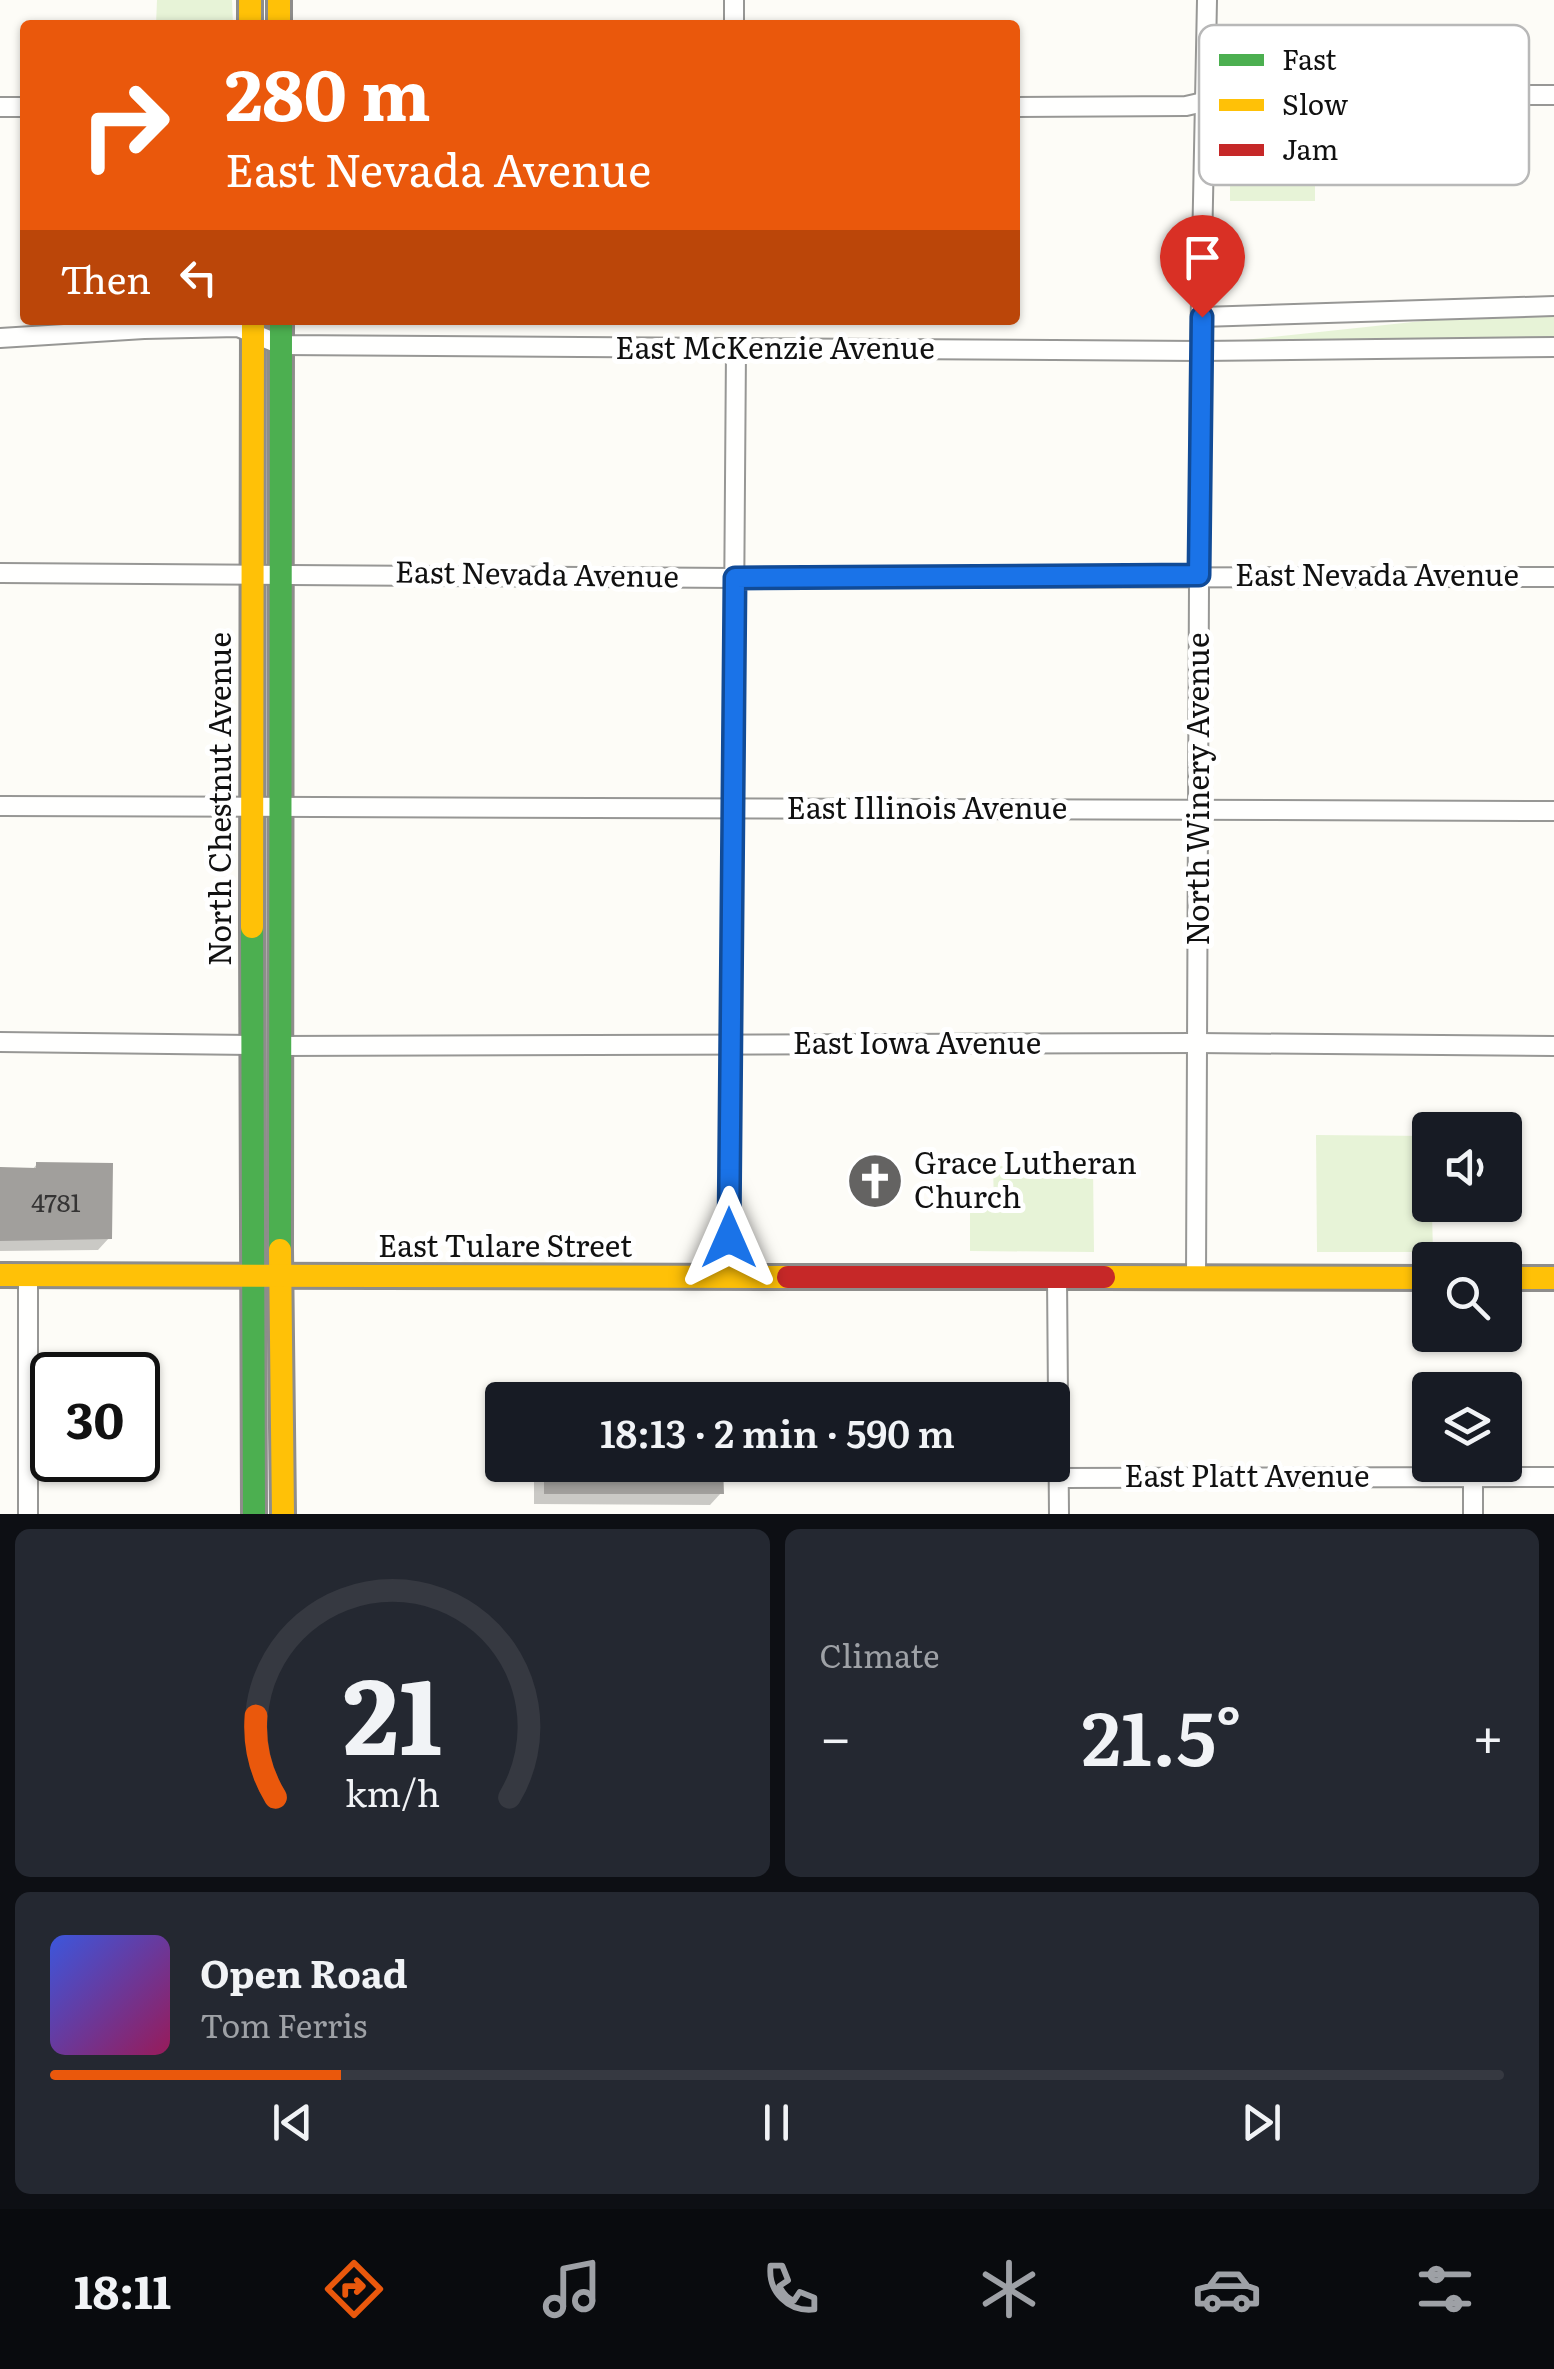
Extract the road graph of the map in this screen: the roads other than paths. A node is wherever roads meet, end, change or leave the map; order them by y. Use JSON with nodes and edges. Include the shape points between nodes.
{"nodes":[{"id":1,"x":1206,"y":0,"type":"edge"},
{"id":2,"x":1206,"y":25,"type":"edge"},
{"id":3,"x":1529,"y":95,"type":"edge"},
{"id":4,"x":1554,"y":95,"type":"edge"},
{"id":5,"x":1199,"y":103,"type":"edge"},
{"id":6,"x":1020,"y":107,"type":"edge"},
{"id":7,"x":1203,"y":185,"type":"edge"},
{"id":8,"x":1554,"y":306,"type":"edge"},
{"id":9,"x":1202,"y":317,"type":"junction"},
{"id":10,"x":281,"y":325,"type":"edge"},
{"id":11,"x":253,"y":327,"type":"edge"},
{"id":12,"x":0,"y":338,"type":"edge"},
{"id":13,"x":281,"y":345,"type":"junction"},
{"id":14,"x":1554,"y":347,"type":"edge"},
{"id":15,"x":736,"y":350,"type":"junction"},
{"id":16,"x":1200,"y":351,"type":"junction"},
{"id":17,"x":0,"y":573,"type":"edge"},
{"id":18,"x":252,"y":573,"type":"junction"},
{"id":19,"x":281,"y":573,"type":"junction"},
{"id":20,"x":1199,"y":575,"type":"junction"},
{"id":21,"x":1554,"y":577,"type":"edge"},
{"id":22,"x":735,"y":578,"type":"junction"},
{"id":23,"x":0,"y":806,"type":"edge"},
{"id":24,"x":251,"y":806,"type":"junction"},
{"id":25,"x":280,"y":806,"type":"junction"},
{"id":26,"x":1199,"y":808,"type":"junction"},
{"id":27,"x":731,"y":810,"type":"junction"},
{"id":28,"x":1554,"y":811,"type":"edge"},
{"id":29,"x":252,"y":927,"type":"junction"},
{"id":30,"x":0,"y":1042,"type":"edge"},
{"id":31,"x":1197,"y":1043,"type":"junction"},
{"id":32,"x":731,"y":1044,"type":"junction"},
{"id":33,"x":252,"y":1045,"type":"junction"},
{"id":34,"x":280,"y":1046,"type":"junction"},
{"id":35,"x":1554,"y":1046,"type":"edge"},
{"id":36,"x":0,"y":1275,"type":"edge"},
{"id":37,"x":28,"y":1276,"type":"junction"},
{"id":38,"x":280,"y":1277,"type":"junction"},
{"id":39,"x":729,"y":1277,"type":"junction"},
{"id":40,"x":250,"y":1278,"type":"junction"},
{"id":41,"x":1057,"y":1278,"type":"junction"},
{"id":42,"x":1196,"y":1278,"type":"junction"},
{"id":43,"x":1412,"y":1278,"type":"edge"},
{"id":44,"x":1522,"y":1278,"type":"edge"},
{"id":45,"x":1554,"y":1278,"type":"edge"},
{"id":46,"x":1059,"y":1382,"type":"edge"},
{"id":47,"x":1412,"y":1477,"type":"edge"},
{"id":48,"x":1522,"y":1477,"type":"edge"},
{"id":49,"x":1554,"y":1477,"type":"edge"},
{"id":50,"x":1070,"y":1478,"type":"edge"},
{"id":51,"x":1060,"y":1482,"type":"edge"},
{"id":52,"x":1473,"y":1482,"type":"edge"},
{"id":53,"x":28,"y":1514,"type":"edge"},
{"id":54,"x":254,"y":1514,"type":"edge"},
{"id":55,"x":283,"y":1514,"type":"edge"},
{"id":56,"x":1059,"y":1514,"type":"edge"},
{"id":57,"x":1473,"y":1514,"type":"edge"}],
"edges":[{"from":1,"to":2,"type":"street","name":"North Winery Avenue"},
{"from":3,"to":4,"type":"street"},
{"from":5,"to":6,"type":"street"},
{"from":7,"to":9,"type":"street","name":"North Winery Avenue"},
{"from":8,"to":9,"type":"street"},
{"from":9,"to":16,"type":"street","name":"North Winery Avenue"},
{"from":10,"to":13,"type":"main road","name":"North Chestnut Avenue"},
{"from":11,"to":12,"type":"street","name":"East McKenzie Avenue"},
{"from":11,"to":13,"type":"street","name":"East McKenzie Avenue"},
{"from":11,"to":18,"type":"main road","name":"North Chestnut Avenue"},
{"from":13,"to":15,"type":"street","name":"East McKenzie Avenue"},
{"from":13,"to":19,"type":"main road","name":"North Chestnut Avenue"},
{"from":14,"to":16,"type":"street","name":"East McKenzie Avenue"},
{"from":15,"to":16,"type":"street","name":"East McKenzie Avenue"},
{"from":15,"to":22,"type":"street"},
{"from":16,"to":20,"type":"street","name":"North Winery Avenue"},
{"from":17,"to":18,"type":"street","name":"East Nevada Avenue"},
{"from":18,"to":19,"type":"street","name":"East Nevada Avenue"},
{"from":18,"to":24,"type":"main road","name":"North Chestnut Avenue"},
{"from":19,"to":22,"type":"street","name":"East Nevada Avenue"},
{"from":19,"to":25,"type":"main road","name":"North Chestnut Avenue"},
{"from":20,"to":21,"type":"street","name":"East Nevada Avenue"},
{"from":20,"to":22,"type":"street","name":"East Nevada Avenue"},
{"from":20,"to":26,"type":"street","name":"North Winery Avenue"},
{"from":22,"to":27,"type":"street"},
{"from":23,"to":24,"type":"street","name":"East Illinois Avenue"},
{"from":24,"to":25,"type":"street","name":"East Illinois Avenue"},
{"from":24,"to":29,"type":"main road","name":"North Chestnut Avenue"},
{"from":25,"to":27,"type":"street","name":"East Illinois Avenue"},
{"from":25,"to":34,"type":"main road","name":"North Chestnut Avenue"},
{"from":26,"to":27,"type":"street","name":"East Illinois Avenue"},
{"from":26,"to":28,"type":"street","name":"East Illinois Avenue"},
{"from":26,"to":31,"type":"street","name":"North Winery Avenue"},
{"from":27,"to":32,"type":"street"},
{"from":29,"to":33,"type":"main road","name":"North Chestnut Avenue"},
{"from":29,"to":34,"type":"main road","via":[[264,956],[267,1036]]},
{"from":30,"to":33,"type":"street"},
{"from":31,"to":32,"type":"street","name":"East Iowa Avenue"},
{"from":31,"to":35,"type":"street","name":"East Iowa Avenue"},
{"from":31,"to":42,"type":"street","name":"North Winery Avenue"},
{"from":32,"to":34,"type":"street","name":"East Iowa Avenue"},
{"from":32,"to":39,"type":"street"},
{"from":33,"to":40,"type":"main road","name":"North Chestnut Avenue"},
{"from":34,"to":38,"type":"main road","name":"North Chestnut Avenue"},
{"from":36,"to":37,"type":"main road","name":"East Tulare Street"},
{"from":37,"to":40,"type":"main road","name":"East Tulare Street"},
{"from":37,"to":53,"type":"street"},
{"from":38,"to":39,"type":"main road","name":"East Tulare Street"},
{"from":38,"to":40,"type":"main road","name":"East Tulare Street"},
{"from":38,"to":55,"type":"main road","name":"North Chestnut Avenue"},
{"from":39,"to":41,"type":"main road","name":"East Tulare Street"},
{"from":40,"to":54,"type":"main road","name":"North Chestnut Avenue"},
{"from":41,"to":42,"type":"main road","name":"East Tulare Street"},
{"from":41,"to":46,"type":"street"},
{"from":42,"to":43,"type":"main road","name":"East Tulare Street"},
{"from":44,"to":45,"type":"main road"},
{"from":47,"to":50,"type":"street","name":"East Platt Avenue"},
{"from":48,"to":49,"type":"street","name":"East Platt Avenue"},
{"from":51,"to":56,"type":"street"},
{"from":52,"to":57,"type":"street"}]}
